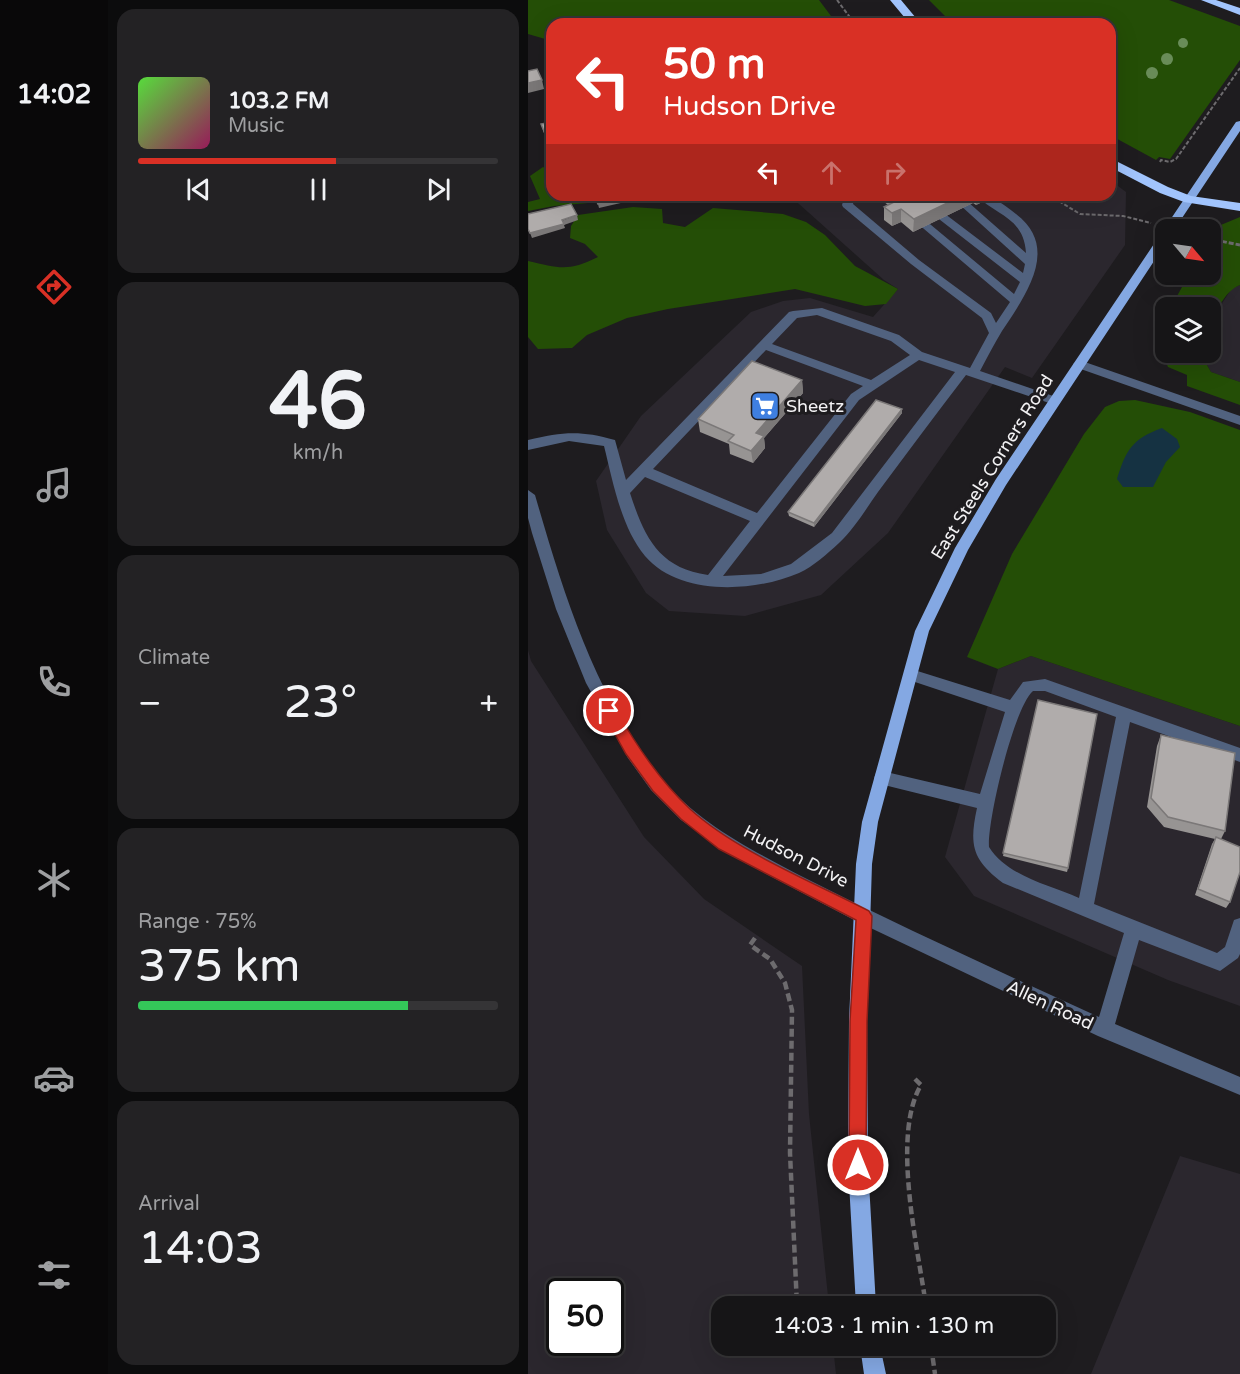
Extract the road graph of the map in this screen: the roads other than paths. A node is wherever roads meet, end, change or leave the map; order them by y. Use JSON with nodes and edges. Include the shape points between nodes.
{"nodes":[{"id":1,"x":895,"y":0,"type":"edge"},
{"id":2,"x":1206,"y":0,"type":"edge"},
{"id":3,"x":1240,"y":12,"type":"edge"},
{"id":4,"x":911,"y":18,"type":"edge"},
{"id":5,"x":1240,"y":124,"type":"edge"},
{"id":6,"x":1116,"y":165,"type":"edge"},
{"id":7,"x":1189,"y":199,"type":"junction"},
{"id":8,"x":849,"y":201,"type":"edge"},
{"id":9,"x":896,"y":201,"type":"edge"},
{"id":10,"x":921,"y":201,"type":"edge"},
{"id":11,"x":961,"y":201,"type":"edge"},
{"id":12,"x":989,"y":201,"type":"edge"},
{"id":13,"x":1240,"y":207,"type":"edge"},
{"id":14,"x":1175,"y":219,"type":"edge"},
{"id":15,"x":1155,"y":250,"type":"edge"},
{"id":16,"x":1030,"y":262,"type":"junction"},
{"id":17,"x":1026,"y":281,"type":"junction"},
{"id":18,"x":1016,"y":301,"type":"junction"},
{"id":19,"x":995,"y":333,"type":"junction"},
{"id":20,"x":764,"y":345,"type":"junction"},
{"id":21,"x":918,"y":355,"type":"junction"},
{"id":22,"x":1079,"y":364,"type":"junction"},
{"id":23,"x":968,"y":371,"type":"junction"},
{"id":24,"x":872,"y":385,"type":"junction"},
{"id":25,"x":1055,"y":401,"type":"junction"},
{"id":26,"x":1240,"y":422,"type":"edge"},
{"id":27,"x":528,"y":445,"type":"edge"},
{"id":28,"x":644,"y":471,"type":"junction"},
{"id":29,"x":624,"y":491,"type":"junction"},
{"id":30,"x":528,"y":495,"type":"edge"},
{"id":31,"x":759,"y":519,"type":"junction"},
{"id":32,"x":711,"y":581,"type":"junction"},
{"id":33,"x":911,"y":675,"type":"junction"},
{"id":34,"x":1014,"y":708,"type":"junction"},
{"id":35,"x":1124,"y":714,"type":"junction"},
{"id":36,"x":1240,"y":755,"type":"edge"},
{"id":37,"x":882,"y":778,"type":"junction"},
{"id":38,"x":987,"y":803,"type":"junction"},
{"id":39,"x":1085,"y":909,"type":"junction"},
{"id":40,"x":864,"y":916,"type":"junction"},
{"id":41,"x":1240,"y":926,"type":"edge"},
{"id":42,"x":1134,"y":929,"type":"junction"},
{"id":43,"x":1104,"y":1030,"type":"junction"},
{"id":44,"x":1240,"y":1086,"type":"edge"},
{"id":45,"x":865,"y":1296,"type":"edge"},
{"id":46,"x":872,"y":1356,"type":"edge"},
{"id":47,"x":875,"y":1374,"type":"edge"}],
"edges":[{"from":1,"to":4,"type":"highway"},
{"from":2,"to":3,"type":"highway"},
{"from":5,"to":7,"type":"main road"},
{"from":6,"to":7,"type":"highway"},
{"from":7,"to":13,"type":"highway"},
{"from":7,"to":14,"type":"main road"},
{"from":8,"to":19,"type":"street","via":[[848,205],[915,262],[987,316]]},
{"from":9,"to":18,"type":"street"},
{"from":10,"to":17,"type":"street"},
{"from":11,"to":16,"type":"street"},
{"from":12,"to":16,"type":"street","via":[[1026,228],[1032,253]]},
{"from":15,"to":22,"type":"main road","name":"East Steels Corners Road"},
{"from":16,"to":17,"type":"street"},
{"from":17,"to":18,"type":"street"},
{"from":18,"to":19,"type":"street"},
{"from":19,"to":23,"type":"street"},
{"from":20,"to":21,"type":"street","via":[[793,315],[818,310],[895,338]]},
{"from":20,"to":24,"type":"street"},
{"from":20,"to":28,"type":"street"},
{"from":21,"to":23,"type":"street"},
{"from":21,"to":24,"type":"street"},
{"from":22,"to":25,"type":"main road","name":"East Steels Corners Road"},
{"from":22,"to":26,"type":"street"},
{"from":23,"to":25,"type":"street"},
{"from":23,"to":32,"type":"street","via":[[837,537],[819,553],[796,568],[752,581]]},
{"from":24,"to":31,"type":"street","via":[[855,397]]},
{"from":25,"to":33,"type":"main road","name":"East Steels Corners Road","via":[[962,548],[922,631]]},
{"from":27,"to":29,"type":"street","via":[[571,434],[610,443]]},
{"from":28,"to":29,"type":"street"},
{"from":28,"to":31,"type":"street"},
{"from":29,"to":32,"type":"street","via":[[651,554],[678,571]]},
{"from":30,"to":40,"type":"street","name":"Hudson Drive","via":[[551,575],[590,677],[631,750],[658,786],[724,844]]},
{"from":31,"to":32,"type":"street"},
{"from":33,"to":34,"type":"street"},
{"from":33,"to":37,"type":"main road","name":"East Steels Corners Road"},
{"from":34,"to":35,"type":"street","via":[[1023,689],[1033,684]]},
{"from":34,"to":38,"type":"street"},
{"from":35,"to":36,"type":"street"},
{"from":35,"to":39,"type":"street"},
{"from":37,"to":38,"type":"street"},
{"from":37,"to":40,"type":"main road","name":"East Steels Corners Road","via":[[864,864]]},
{"from":38,"to":39,"type":"street","via":[[981,846],[991,864],[1009,878]]},
{"from":39,"to":42,"type":"street"},
{"from":40,"to":43,"type":"street","name":"Allen Road"},
{"from":40,"to":45,"type":"main road","via":[[858,1021],[858,1165]]},
{"from":41,"to":42,"type":"street","via":[[1232,952],[1220,962]]},
{"from":42,"to":43,"type":"street"},
{"from":43,"to":44,"type":"street","name":"Allen Road"},
{"from":46,"to":47,"type":"main road"}]}
